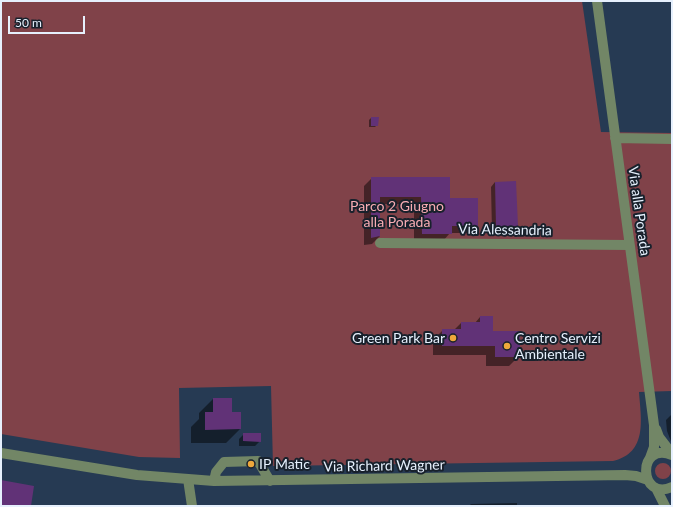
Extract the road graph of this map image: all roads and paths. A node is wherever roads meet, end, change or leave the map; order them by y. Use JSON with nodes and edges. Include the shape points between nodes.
{"nodes":[{"id":1,"x":597,"y":1,"type":"edge"},
{"id":2,"x":615,"y":138,"type":"junction"},
{"id":3,"x":672,"y":139,"type":"edge"},
{"id":4,"x":380,"y":243,"type":"dead end"},
{"id":5,"x":629,"y":246,"type":"junction"},
{"id":6,"x":654,"y":425,"type":"junction"},
{"id":7,"x":1,"y":453,"type":"edge"},
{"id":8,"x":672,"y":455,"type":"edge"},
{"id":9,"x":649,"y":461,"type":"junction"},
{"id":10,"x":625,"y":475,"type":"junction"},
{"id":11,"x":188,"y":479,"type":"junction"},
{"id":12,"x":648,"y":480,"type":"junction"},
{"id":13,"x":214,"y":481,"type":"junction"},
{"id":14,"x":270,"y":481,"type":"junction"},
{"id":15,"x":656,"y":488,"type":"junction"},
{"id":16,"x":672,"y":488,"type":"edge"},
{"id":17,"x":192,"y":506,"type":"edge"},
{"id":18,"x":665,"y":506,"type":"edge"}],
"edges":[{"from":1,"to":2,"type":"street","name":"Via alla Porada"},
{"from":2,"to":3,"type":"street"},
{"from":2,"to":5,"type":"street","name":"Via alla Porada"},
{"from":4,"to":5,"type":"street","name":"Via Alessandria"},
{"from":5,"to":6,"type":"street","name":"Via alla Porada"},
{"from":6,"to":8,"type":"street","name":"Via alla Porada"},
{"from":6,"to":9,"type":"street","name":"Via alla Porada","via":[[654,448]]},
{"from":7,"to":11,"type":"street","name":"Via Richard Wagner","via":[[137,475]]},
{"from":8,"to":9,"type":"street","via":[[661,453]]},
{"from":9,"to":10,"type":"street","name":"Via Richard Wagner","via":[[636,472]]},
{"from":9,"to":12,"type":"street","name":"Via alla Porada","via":[[645,469]]},
{"from":10,"to":12,"type":"street","name":"Via Richard Wagner"},
{"from":10,"to":14,"type":"street","name":"Via Richard Wagner"},
{"from":11,"to":13,"type":"street","name":"Via Richard Wagner"},
{"from":11,"to":17,"type":"street"},
{"from":12,"to":15,"type":"street"},
{"from":13,"to":14,"type":"street","name":"Via Richard Wagner"},
{"from":13,"to":14,"type":"street","via":[[216,472],[224,462],[258,462]]},
{"from":15,"to":16,"type":"street"},
{"from":15,"to":18,"type":"street"},
{"from":16,"to":18,"type":"street"}]}
